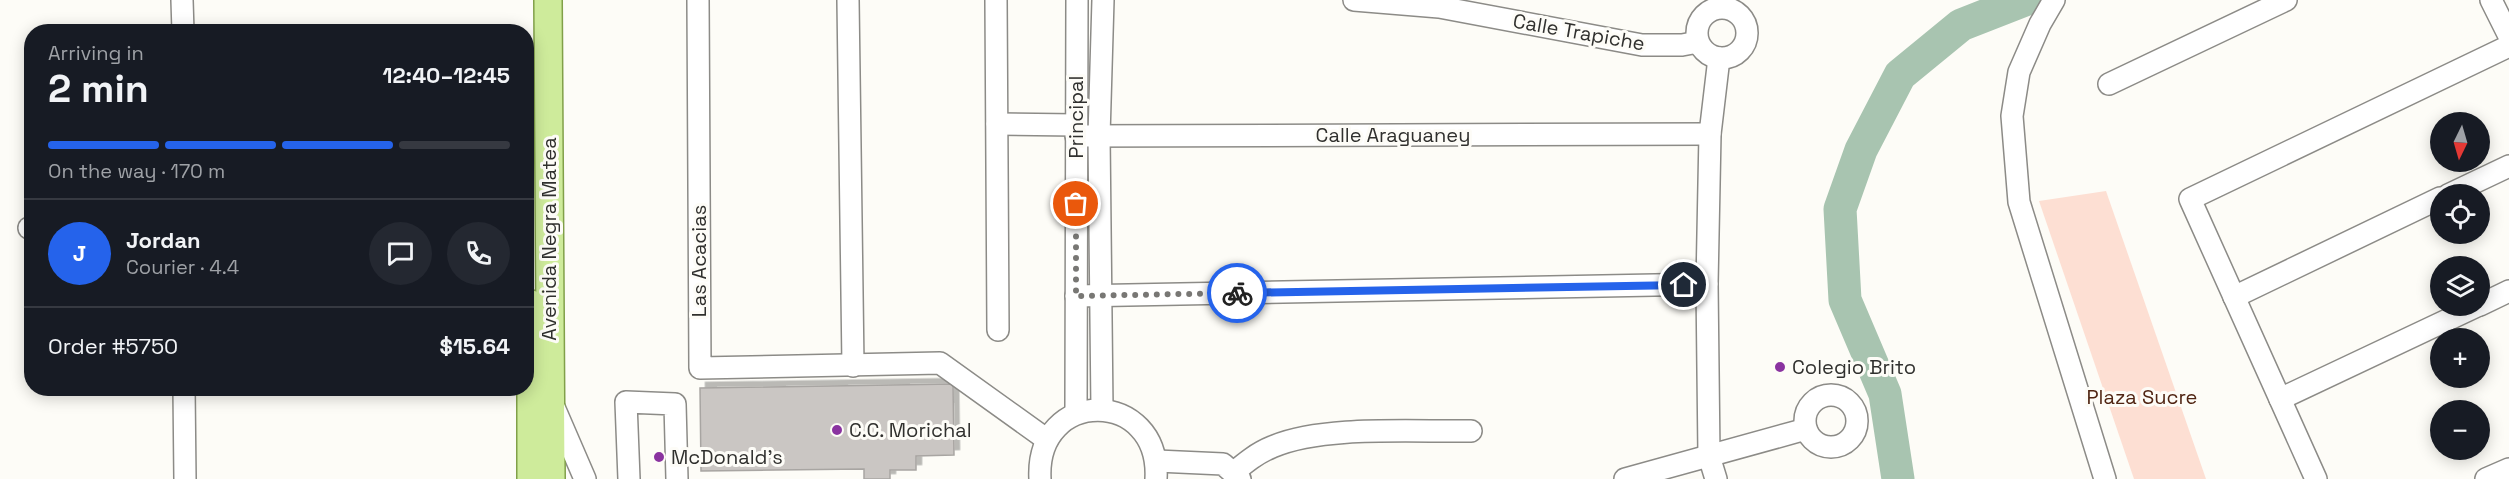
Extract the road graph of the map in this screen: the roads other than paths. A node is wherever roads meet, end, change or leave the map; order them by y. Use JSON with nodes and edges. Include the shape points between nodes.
{"nodes":[{"id":1,"x":182,"y":0,"type":"edge"},
{"id":2,"x":532,"y":0,"type":"edge"},
{"id":3,"x":548,"y":0,"type":"edge"},
{"id":4,"x":698,"y":0,"type":"edge"},
{"id":5,"x":848,"y":0,"type":"edge"},
{"id":6,"x":996,"y":0,"type":"edge"},
{"id":7,"x":1077,"y":0,"type":"edge"},
{"id":8,"x":1103,"y":0,"type":"edge"},
{"id":9,"x":1354,"y":0,"type":"edge"},
{"id":10,"x":2286,"y":0,"type":"edge"},
{"id":11,"x":2491,"y":0,"type":"edge"},
{"id":12,"x":2053,"y":1,"type":"edge"},
{"id":13,"x":183,"y":24,"type":"edge"},
{"id":14,"x":532,"y":24,"type":"edge"},
{"id":15,"x":2509,"y":36,"type":"edge"},
{"id":16,"x":1698,"y":42,"type":"junction"},
{"id":17,"x":2509,"y":46,"type":"edge"},
{"id":18,"x":1719,"y":58,"type":"junction"},
{"id":19,"x":2109,"y":84,"type":"dead end"},
{"id":20,"x":997,"y":124,"type":"junction"},
{"id":21,"x":1076,"y":130,"type":"junction"},
{"id":22,"x":1710,"y":134,"type":"junction"},
{"id":23,"x":1099,"y":136,"type":"junction"},
{"id":24,"x":2509,"y":166,"type":"edge"},
{"id":25,"x":2471,"y":184,"type":"edge"},
{"id":26,"x":2430,"y":203,"type":"edge"},
{"id":27,"x":1707,"y":284,"type":"junction"},
{"id":28,"x":2509,"y":291,"type":"edge"},
{"id":29,"x":1099,"y":295,"type":"junction"},
{"id":30,"x":1076,"y":296,"type":"junction"},
{"id":31,"x":2234,"y":297,"type":"junction"},
{"id":32,"x":2490,"y":300,"type":"edge"},
{"id":33,"x":2455,"y":316,"type":"edge"},
{"id":34,"x":998,"y":330,"type":"dead end"},
{"id":35,"x":854,"y":366,"type":"junction"},
{"id":36,"x":184,"y":396,"type":"edge"},
{"id":37,"x":531,"y":396,"type":"edge"},
{"id":38,"x":2280,"y":399,"type":"junction"},
{"id":39,"x":550,"y":400,"type":"junction"},
{"id":40,"x":1102,"y":409,"type":"junction"},
{"id":41,"x":1076,"y":413,"type":"junction"},
{"id":42,"x":1806,"y":429,"type":"dead end"},
{"id":43,"x":1471,"y":430,"type":"dead end"},
{"id":44,"x":1046,"y":439,"type":"junction"},
{"id":45,"x":1709,"y":456,"type":"junction"},
{"id":46,"x":2509,"y":468,"type":"edge"},
{"id":47,"x":1156,"y":470,"type":"edge"},
{"id":48,"x":1237,"y":476,"type":"edge"},
{"id":49,"x":1647,"y":476,"type":"edge"},
{"id":50,"x":185,"y":479,"type":"edge"},
{"id":51,"x":531,"y":479,"type":"edge"},
{"id":52,"x":551,"y":479,"type":"edge"},
{"id":53,"x":585,"y":479,"type":"edge"},
{"id":54,"x":629,"y":479,"type":"edge"},
{"id":55,"x":677,"y":479,"type":"edge"},
{"id":56,"x":1040,"y":479,"type":"edge"},
{"id":57,"x":1625,"y":479,"type":"edge"},
{"id":58,"x":1716,"y":479,"type":"edge"},
{"id":59,"x":2105,"y":479,"type":"edge"},
{"id":60,"x":2316,"y":479,"type":"edge"},
{"id":61,"x":2486,"y":479,"type":"edge"}],
"edges":[{"from":1,"to":13,"type":"street"},
{"from":2,"to":14,"type":"main road","name":"Avenida Negra Matea"},
{"from":3,"to":39,"type":"main road","name":"Avenida Negra Matea"},
{"from":4,"to":35,"type":"street","name":"Las Acacias","via":[[700,368]]},
{"from":5,"to":35,"type":"street"},
{"from":6,"to":20,"type":"street"},
{"from":7,"to":21,"type":"street","name":"Principal"},
{"from":8,"to":23,"type":"street","name":"Principal"},
{"from":9,"to":16,"type":"street","name":"Calle Trapiche","via":[[1439,7],[1642,45]]},
{"from":10,"to":19,"type":"street"},
{"from":11,"to":15,"type":"street"},
{"from":12,"to":59,"type":"street","via":[[2019,72],[2012,116],[2019,202]]},
{"from":16,"to":18,"type":"street","via":[[1703,50]]},
{"from":16,"to":18,"type":"street","via":[[1697,28],[1706,13],[1720,8],[1736,12],[1746,23],[1746,41],[1736,54]]},
{"from":17,"to":31,"type":"street","via":[[2190,199]]},
{"from":18,"to":22,"type":"street"},
{"from":20,"to":21,"type":"street","name":"Calle Araguaney"},
{"from":20,"to":34,"type":"street"},
{"from":21,"to":23,"type":"street","name":"Calle Araguaney"},
{"from":21,"to":30,"type":"street","name":"Principal"},
{"from":22,"to":23,"type":"street","name":"Calle Araguaney"},
{"from":22,"to":27,"type":"street"},
{"from":23,"to":29,"type":"street","name":"Principal"},
{"from":24,"to":25,"type":"street"},
{"from":26,"to":31,"type":"street"},
{"from":27,"to":29,"type":"street"},
{"from":27,"to":45,"type":"street"},
{"from":28,"to":32,"type":"street"},
{"from":29,"to":30,"type":"street"},
{"from":29,"to":40,"type":"street","name":"Principal"},
{"from":30,"to":41,"type":"street","name":"Principal"},
{"from":31,"to":38,"type":"street"},
{"from":33,"to":38,"type":"street"},
{"from":35,"to":44,"type":"street","name":"Las Acacias","via":[[940,363]]},
{"from":36,"to":50,"type":"street"},
{"from":37,"to":51,"type":"main road","name":"Avenida Negra Matea"},
{"from":38,"to":60,"type":"street"},
{"from":39,"to":52,"type":"main road","name":"Avenida Negra Matea"},
{"from":39,"to":53,"type":"street"},
{"from":40,"to":41,"type":"street"},
{"from":40,"to":47,"type":"street","via":[[1122,414],[1138,425],[1151,442]]},
{"from":41,"to":44,"type":"street"},
{"from":42,"to":45,"type":"street"},
{"from":43,"to":48,"type":"street","via":[[1334,433],[1288,441],[1257,454]]},
{"from":44,"to":56,"type":"street","via":[[1039,458]]},
{"from":45,"to":49,"type":"street"},
{"from":45,"to":58,"type":"street"},
{"from":46,"to":61,"type":"street"},
{"from":47,"to":48,"type":"street","via":[[1223,464]]},
{"from":49,"to":57,"type":"street"},
{"from":54,"to":55,"type":"street","via":[[626,402],[675,404]]}]}
